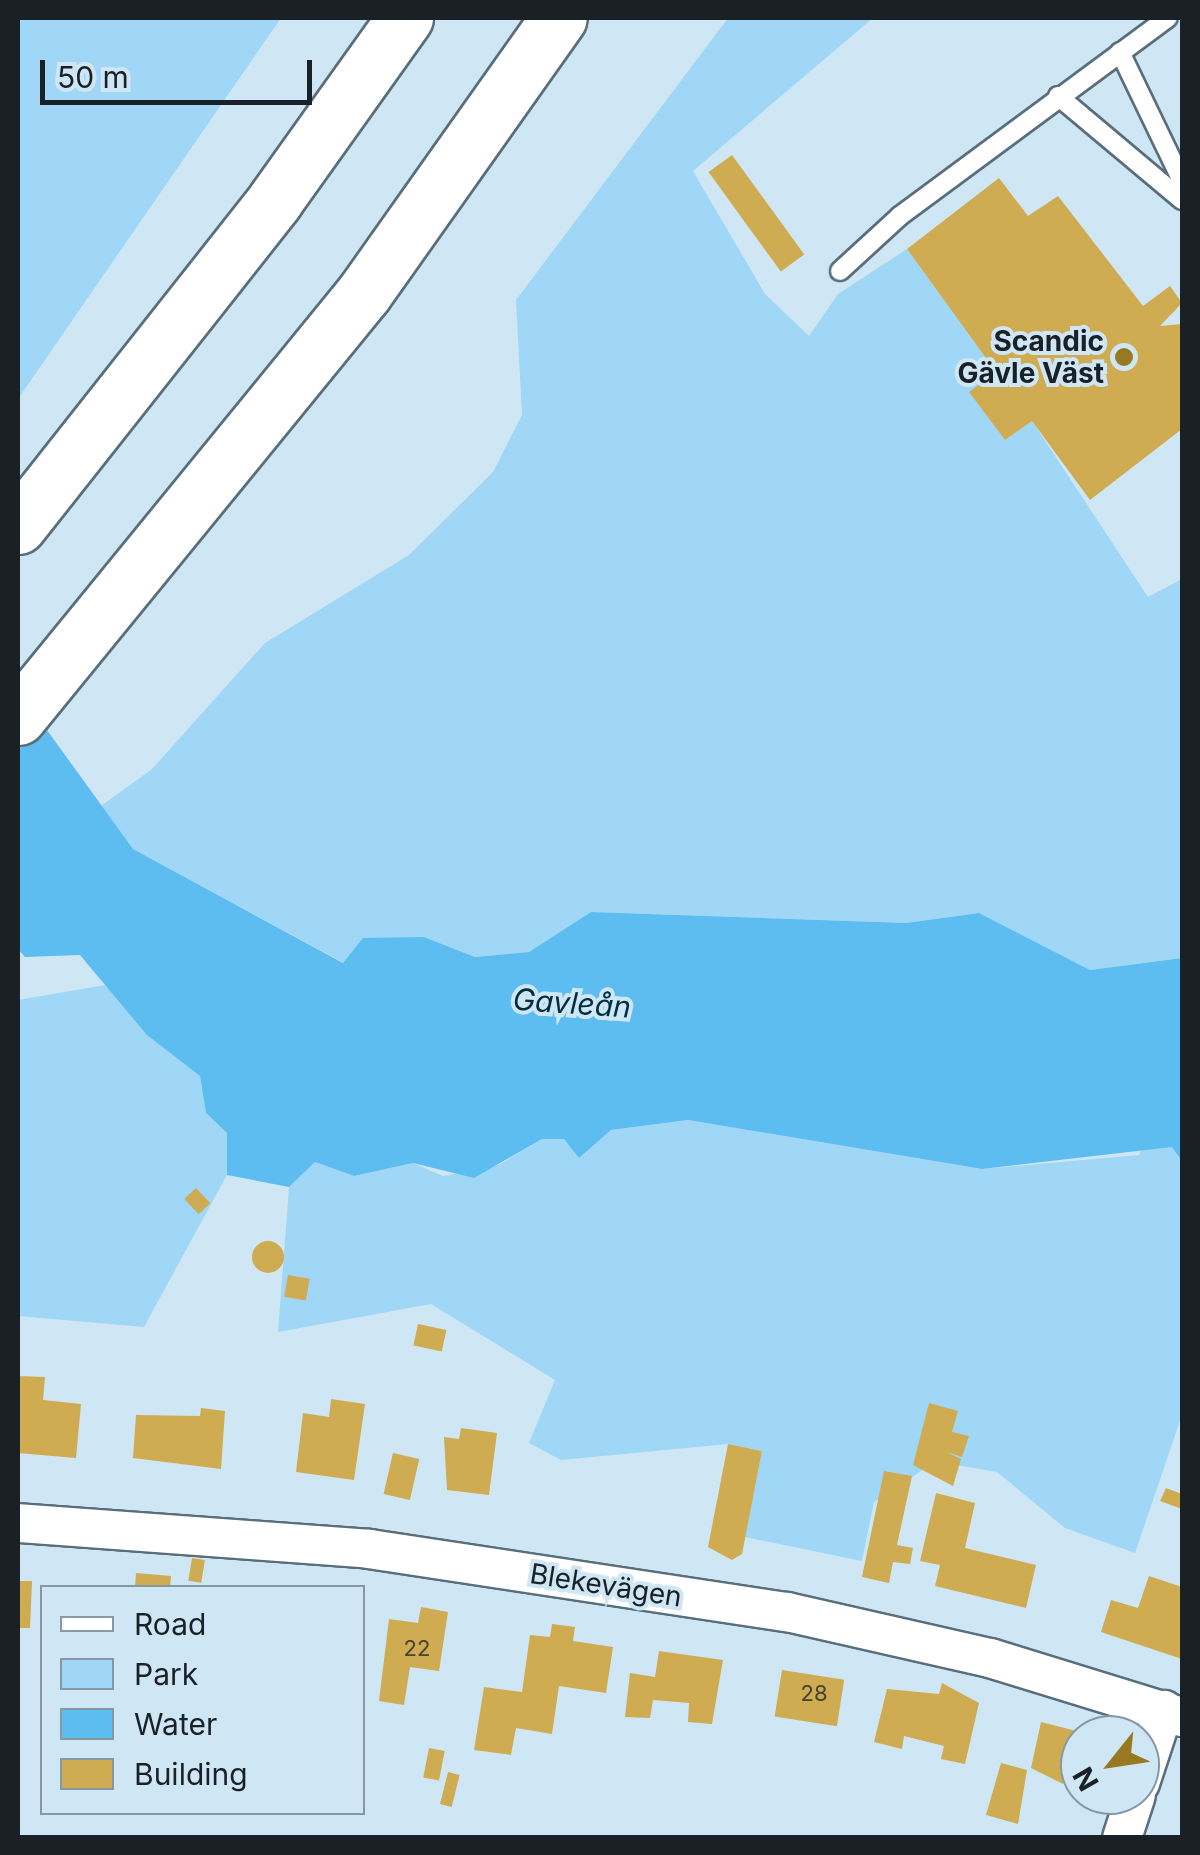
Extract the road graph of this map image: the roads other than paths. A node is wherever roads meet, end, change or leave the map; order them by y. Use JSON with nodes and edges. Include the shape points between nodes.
{"nodes":[{"id":1,"x":405,"y":18,"type":"edge"},
{"id":2,"x":559,"y":18,"type":"edge"},
{"id":3,"x":1168,"y":18,"type":"edge"},
{"id":4,"x":1120,"y":52,"type":"junction"},
{"id":5,"x":1058,"y":96,"type":"junction"},
{"id":6,"x":1182,"y":181,"type":"edge"},
{"id":7,"x":1182,"y":200,"type":"edge"},
{"id":8,"x":840,"y":271,"type":"dead end"},
{"id":9,"x":18,"y":526,"type":"edge"},
{"id":10,"x":18,"y":717,"type":"edge"},
{"id":11,"x":18,"y":1523,"type":"edge"},
{"id":12,"x":1173,"y":1714,"type":"edge"},
{"id":13,"x":1160,"y":1742,"type":"edge"}],
"edges":[{"from":1,"to":9,"type":"highway","via":[[275,200]]},
{"from":2,"to":10,"type":"highway","via":[[364,292]]},
{"from":3,"to":4,"type":"lane"},
{"from":4,"to":5,"type":"lane"},
{"from":4,"to":6,"type":"lane"},
{"from":5,"to":7,"type":"lane"},
{"from":5,"to":8,"type":"lane"},
{"from":11,"to":12,"type":"street","name":"Blekevägen","via":[[369,1549],[787,1612]]},
{"from":12,"to":13,"type":"street"}]}
